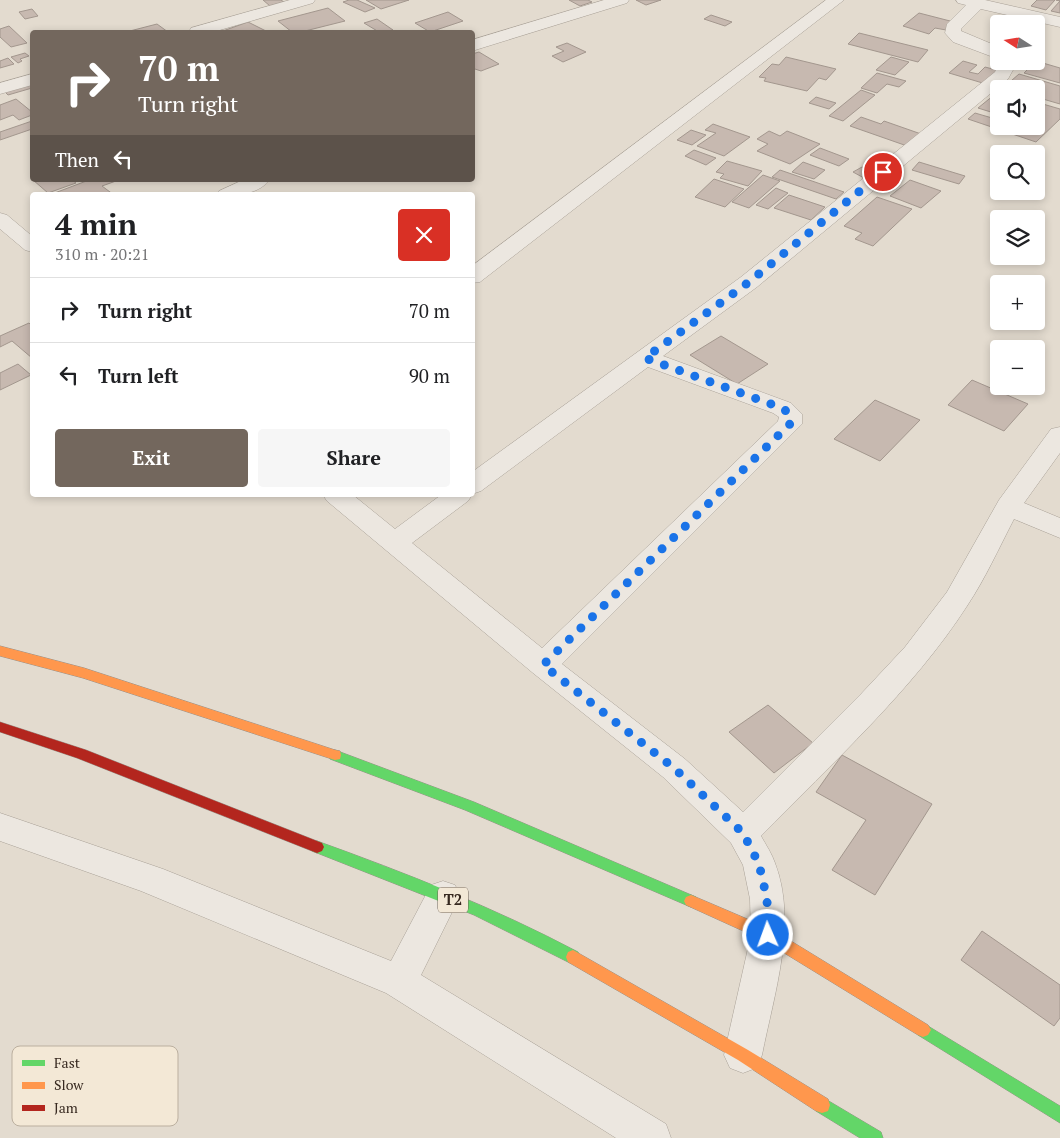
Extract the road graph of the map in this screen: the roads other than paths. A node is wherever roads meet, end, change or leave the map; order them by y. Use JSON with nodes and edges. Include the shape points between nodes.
{"nodes":[{"id":1,"x":307,"y":0,"type":"edge"},
{"id":2,"x":621,"y":0,"type":"edge"},
{"id":3,"x":836,"y":0,"type":"edge"},
{"id":4,"x":970,"y":2,"type":"edge"},
{"id":5,"x":1060,"y":22,"type":"edge"},
{"id":6,"x":204,"y":30,"type":"edge"},
{"id":7,"x":475,"y":45,"type":"edge"},
{"id":8,"x":990,"y":50,"type":"edge"},
{"id":9,"x":1004,"y":70,"type":"edge"},
{"id":10,"x":30,"y":80,"type":"edge"},
{"id":11,"x":0,"y":88,"type":"edge"},
{"id":12,"x":255,"y":182,"type":"edge"},
{"id":13,"x":233,"y":192,"type":"edge"},
{"id":14,"x":0,"y":219,"type":"edge"},
{"id":15,"x":30,"y":244,"type":"edge"},
{"id":16,"x":475,"y":275,"type":"edge"},
{"id":17,"x":645,"y":358,"type":"junction"},
{"id":18,"x":1060,"y":435,"type":"edge"},
{"id":19,"x":475,"y":483,"type":"edge"},
{"id":20,"x":338,"y":497,"type":"edge"},
{"id":21,"x":456,"y":497,"type":"edge"},
{"id":22,"x":1008,"y":506,"type":"junction"},
{"id":23,"x":1060,"y":529,"type":"edge"},
{"id":24,"x":394,"y":543,"type":"junction"},
{"id":25,"x":0,"y":651,"type":"edge"},
{"id":26,"x":543,"y":665,"type":"junction"},
{"id":27,"x":0,"y":727,"type":"edge"},
{"id":28,"x":0,"y":827,"type":"edge"},
{"id":29,"x":743,"y":833,"type":"junction"},
{"id":30,"x":443,"y":896,"type":"junction"},
{"id":31,"x":768,"y":935,"type":"junction"},
{"id":32,"x":399,"y":981,"type":"junction"},
{"id":33,"x":743,"y":1055,"type":"junction"},
{"id":34,"x":1060,"y":1116,"type":"edge"},
{"id":35,"x":652,"y":1138,"type":"edge"},
{"id":36,"x":875,"y":1138,"type":"edge"}],
"edges":[{"from":1,"to":6,"type":"street"},
{"from":2,"to":7,"type":"street"},
{"from":3,"to":16,"type":"street"},
{"from":4,"to":5,"type":"street"},
{"from":4,"to":8,"type":"street","via":[[953,33]]},
{"from":9,"to":17,"type":"street","via":[[772,263]]},
{"from":10,"to":11,"type":"street"},
{"from":12,"to":13,"type":"street"},
{"from":14,"to":15,"type":"street"},
{"from":17,"to":19,"type":"street"},
{"from":17,"to":26,"type":"street","via":[[782,408],[790,414],[790,424]]},
{"from":18,"to":22,"type":"street"},
{"from":20,"to":24,"type":"street"},
{"from":21,"to":24,"type":"street"},
{"from":22,"to":23,"type":"street"},
{"from":22,"to":29,"type":"street","via":[[957,599],[915,655]]},
{"from":24,"to":26,"type":"street"},
{"from":25,"to":31,"type":"main road","via":[[84,673],[373,768]]},
{"from":26,"to":29,"type":"street","via":[[674,768]]},
{"from":27,"to":30,"type":"main road","number":"T2","via":[[82,754]]},
{"from":28,"to":32,"type":"street","via":[[152,880]]},
{"from":29,"to":31,"type":"street","via":[[759,864],[767,899]]},
{"from":30,"to":32,"type":"street"},
{"from":30,"to":33,"type":"main road","number":"T2","via":[[544,941]]},
{"from":31,"to":33,"type":"street"},
{"from":31,"to":34,"type":"main road"},
{"from":32,"to":35,"type":"street"},
{"from":33,"to":36,"type":"main road","number":"T2"}]}
